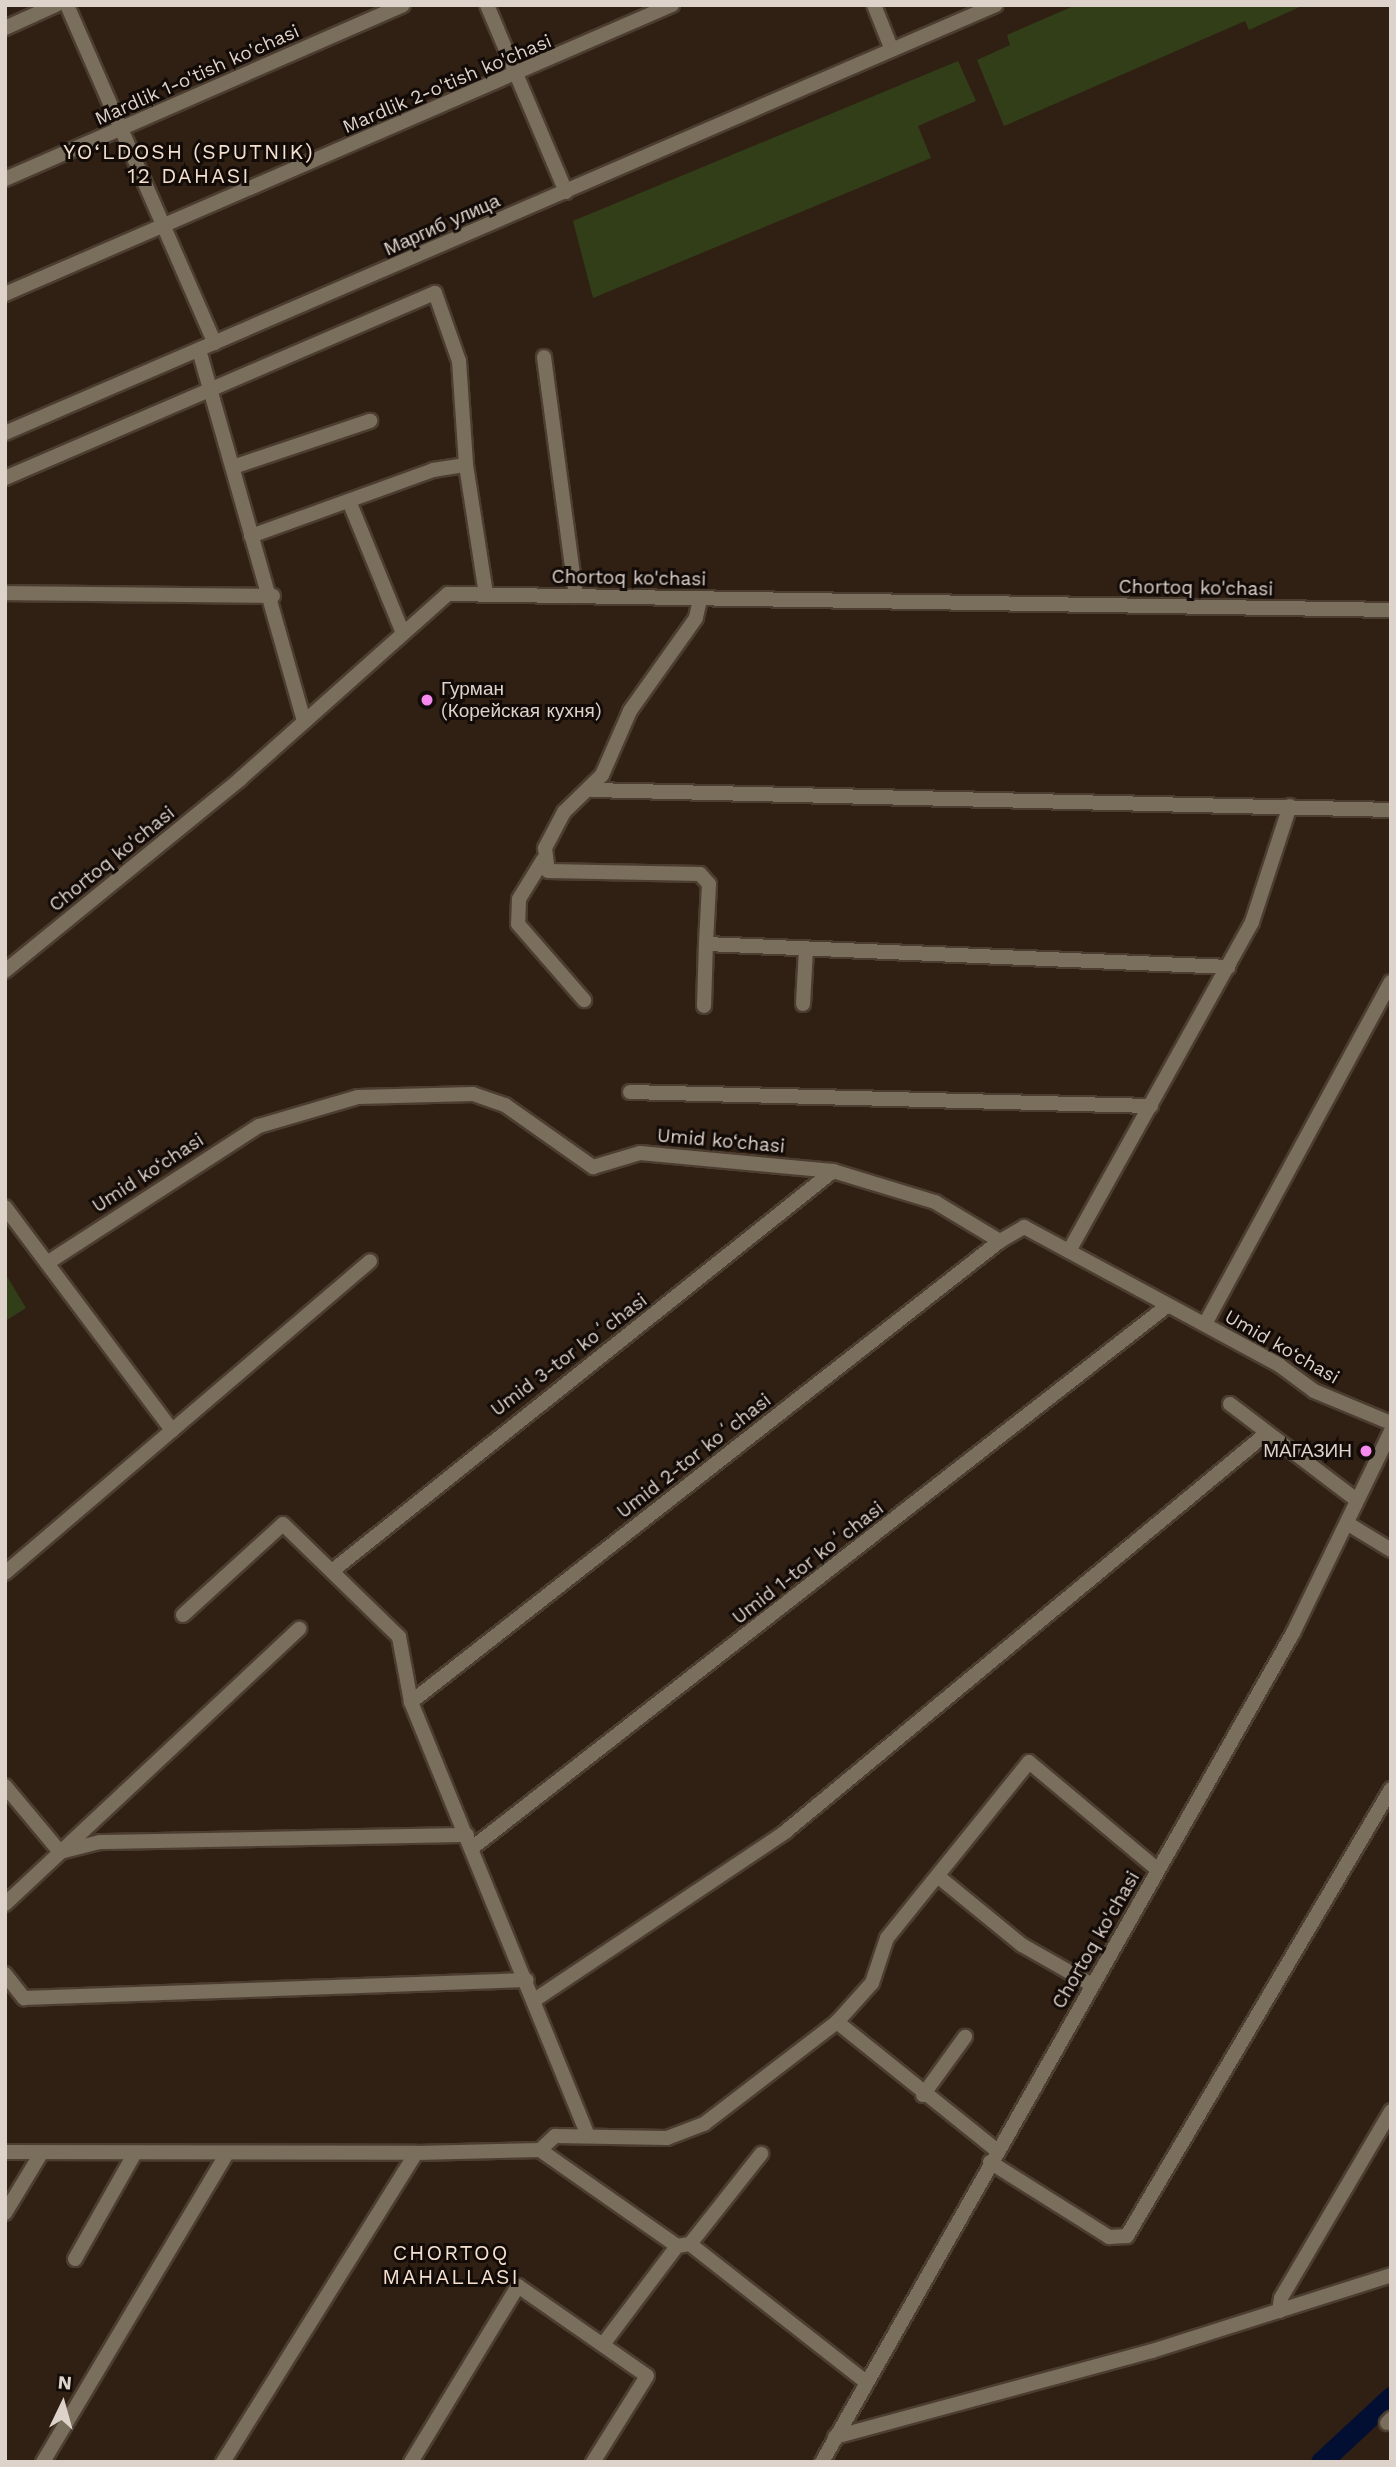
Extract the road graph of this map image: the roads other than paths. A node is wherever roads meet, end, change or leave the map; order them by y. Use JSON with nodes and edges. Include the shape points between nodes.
{"nodes":[{"id":1,"x":57,"y":5,"type":"edge"},
{"id":2,"x":67,"y":5,"type":"edge"},
{"id":3,"x":403,"y":5,"type":"edge"},
{"id":4,"x":487,"y":5,"type":"edge"},
{"id":5,"x":672,"y":5,"type":"edge"},
{"id":6,"x":874,"y":5,"type":"edge"},
{"id":7,"x":996,"y":5,"type":"edge"},
{"id":8,"x":5,"y":28,"type":"edge"},
{"id":9,"x":892,"y":50,"type":"junction"},
{"id":10,"x":517,"y":75,"type":"junction"},
{"id":11,"x":122,"y":128,"type":"junction"},
{"id":12,"x":5,"y":179,"type":"edge"},
{"id":13,"x":566,"y":192,"type":"junction"},
{"id":14,"x":166,"y":225,"type":"junction"},
{"id":15,"x":5,"y":294,"type":"edge"},
{"id":16,"x":215,"y":343,"type":"junction"},
{"id":17,"x":199,"y":350,"type":"junction"},
{"id":18,"x":544,"y":357,"type":"dead end"},
{"id":19,"x":211,"y":391,"type":"junction"},
{"id":20,"x":370,"y":421,"type":"dead end"},
{"id":21,"x":5,"y":433,"type":"edge"},
{"id":22,"x":466,"y":465,"type":"junction"},
{"id":23,"x":233,"y":467,"type":"junction"},
{"id":24,"x":5,"y":478,"type":"edge"},
{"id":25,"x":349,"y":501,"type":"junction"},
{"id":26,"x":251,"y":536,"type":"junction"},
{"id":27,"x":5,"y":593,"type":"edge"},
{"id":28,"x":486,"y":594,"type":"junction"},
{"id":29,"x":273,"y":596,"type":"junction"},
{"id":30,"x":576,"y":596,"type":"junction"},
{"id":31,"x":700,"y":600,"type":"junction"},
{"id":32,"x":1391,"y":610,"type":"edge"},
{"id":33,"x":402,"y":631,"type":"junction"},
{"id":34,"x":304,"y":721,"type":"junction"},
{"id":35,"x":592,"y":790,"type":"junction"},
{"id":36,"x":1290,"y":806,"type":"junction"},
{"id":37,"x":1391,"y":810,"type":"edge"},
{"id":38,"x":543,"y":860,"type":"junction"},
{"id":39,"x":706,"y":944,"type":"junction"},
{"id":40,"x":806,"y":949,"type":"junction"},
{"id":41,"x":1228,"y":967,"type":"junction"},
{"id":42,"x":5,"y":971,"type":"edge"},
{"id":43,"x":1391,"y":982,"type":"edge"},
{"id":44,"x":583,"y":1000,"type":"dead end"},
{"id":45,"x":803,"y":1004,"type":"dead end"},
{"id":46,"x":704,"y":1006,"type":"dead end"},
{"id":47,"x":630,"y":1091,"type":"dead end"},
{"id":48,"x":1151,"y":1106,"type":"junction"},
{"id":49,"x":833,"y":1171,"type":"junction"},
{"id":50,"x":5,"y":1207,"type":"edge"},
{"id":51,"x":1000,"y":1241,"type":"junction"},
{"id":52,"x":1069,"y":1251,"type":"junction"},
{"id":53,"x":370,"y":1261,"type":"dead end"},
{"id":54,"x":47,"y":1263,"type":"junction"},
{"id":55,"x":1167,"y":1306,"type":"junction"},
{"id":56,"x":1205,"y":1325,"type":"junction"},
{"id":57,"x":1230,"y":1405,"type":"dead end"},
{"id":58,"x":1391,"y":1423,"type":"edge"},
{"id":59,"x":172,"y":1430,"type":"junction"},
{"id":60,"x":1391,"y":1431,"type":"edge"},
{"id":61,"x":1267,"y":1433,"type":"junction"},
{"id":62,"x":1355,"y":1499,"type":"junction"},
{"id":63,"x":1350,"y":1525,"type":"junction"},
{"id":64,"x":1391,"y":1550,"type":"edge"},
{"id":65,"x":332,"y":1572,"type":"junction"},
{"id":66,"x":5,"y":1573,"type":"edge"},
{"id":67,"x":183,"y":1615,"type":"dead end"},
{"id":68,"x":299,"y":1629,"type":"dead end"},
{"id":69,"x":411,"y":1702,"type":"junction"},
{"id":70,"x":5,"y":1786,"type":"edge"},
{"id":71,"x":1391,"y":1789,"type":"edge"},
{"id":72,"x":470,"y":1842,"type":"junction"},
{"id":73,"x":60,"y":1852,"type":"junction"},
{"id":74,"x":1158,"y":1870,"type":"junction"},
{"id":75,"x":940,"y":1878,"type":"junction"},
{"id":76,"x":5,"y":1904,"type":"edge"},
{"id":77,"x":5,"y":1974,"type":"edge"},
{"id":78,"x":527,"y":1980,"type":"junction"},
{"id":79,"x":1092,"y":1986,"type":"junction"},
{"id":80,"x":536,"y":1999,"type":"junction"},
{"id":81,"x":838,"y":2022,"type":"junction"},
{"id":82,"x":964,"y":2038,"type":"dead end"},
{"id":83,"x":923,"y":2095,"type":"junction"},
{"id":84,"x":1391,"y":2111,"type":"edge"},
{"id":85,"x":588,"y":2135,"type":"junction"},
{"id":86,"x":540,"y":2150,"type":"junction"},
{"id":87,"x":5,"y":2152,"type":"edge"},
{"id":88,"x":42,"y":2152,"type":"junction"},
{"id":89,"x":135,"y":2153,"type":"junction"},
{"id":90,"x":416,"y":2153,"type":"junction"},
{"id":91,"x":761,"y":2154,"type":"dead end"},
{"id":92,"x":226,"y":2155,"type":"junction"},
{"id":93,"x":993,"y":2156,"type":"junction"},
{"id":94,"x":5,"y":2213,"type":"edge"},
{"id":95,"x":683,"y":2245,"type":"junction"},
{"id":96,"x":75,"y":2259,"type":"dead end"},
{"id":97,"x":1391,"y":2275,"type":"edge"},
{"id":98,"x":1279,"y":2311,"type":"junction"},
{"id":99,"x":604,"y":2343,"type":"junction"},
{"id":100,"x":866,"y":2382,"type":"junction"},
{"id":101,"x":835,"y":2437,"type":"junction"},
{"id":102,"x":43,"y":2462,"type":"edge"},
{"id":103,"x":223,"y":2462,"type":"edge"},
{"id":104,"x":411,"y":2462,"type":"edge"},
{"id":105,"x":593,"y":2462,"type":"edge"},
{"id":106,"x":822,"y":2462,"type":"edge"}],
"edges":[{"from":1,"to":8,"type":"street"},
{"from":2,"to":11,"type":"street"},
{"from":3,"to":11,"type":"street","name":"Mardlik 1-o'tish ko'chasi"},
{"from":4,"to":10,"type":"street"},
{"from":5,"to":10,"type":"street","name":"Mardlik 2-o'tish ko'chasi"},
{"from":6,"to":9,"type":"street"},
{"from":7,"to":9,"type":"street","name":"Маргиб улица"},
{"from":9,"to":13,"type":"street","name":"Маргиб улица"},
{"from":10,"to":13,"type":"street"},
{"from":10,"to":14,"type":"street","name":"Mardlik 2-o'tish ko'chasi"},
{"from":11,"to":12,"type":"street","name":"Mardlik 1-o'tish ko'chasi"},
{"from":11,"to":14,"type":"street"},
{"from":13,"to":16,"type":"street","name":"Маргиб улица"},
{"from":14,"to":15,"type":"street","name":"Mardlik 2-o'tish ko'chasi"},
{"from":14,"to":16,"type":"street"},
{"from":16,"to":17,"type":"street","name":"Маргиб улица"},
{"from":17,"to":19,"type":"street"},
{"from":17,"to":21,"type":"street","name":"Маргиб улица"},
{"from":18,"to":30,"type":"street","via":[[566,483]]},
{"from":19,"to":22,"type":"street","via":[[435,293],[459,360]]},
{"from":19,"to":23,"type":"street"},
{"from":19,"to":24,"type":"street"},
{"from":20,"to":23,"type":"street"},
{"from":22,"to":25,"type":"street"},
{"from":22,"to":28,"type":"street"},
{"from":23,"to":26,"type":"street"},
{"from":25,"to":26,"type":"street"},
{"from":25,"to":33,"type":"street"},
{"from":26,"to":29,"type":"street"},
{"from":27,"to":29,"type":"street"},
{"from":28,"to":30,"type":"street","name":"Chortoq ko'chasi"},
{"from":28,"to":33,"type":"street","name":"Chortoq ko'chasi","via":[[441,597]]},
{"from":29,"to":34,"type":"street","via":[[296,710]]},
{"from":30,"to":31,"type":"street","name":"Chortoq ko'chasi"},
{"from":31,"to":32,"type":"street","name":"Chortoq ko'chasi"},
{"from":31,"to":35,"type":"street","via":[[696,618],[631,711]]},
{"from":33,"to":34,"type":"street","name":"Chortoq ko'chasi"},
{"from":34,"to":42,"type":"street","name":"Chortoq ko'chasi"},
{"from":35,"to":36,"type":"street"},
{"from":35,"to":38,"type":"street","via":[[570,802]]},
{"from":36,"to":37,"type":"street"},
{"from":36,"to":41,"type":"street","via":[[1274,867]]},
{"from":38,"to":39,"type":"street","via":[[553,873],[700,874],[709,884]]},
{"from":38,"to":44,"type":"street","via":[[519,899],[518,924]]},
{"from":39,"to":40,"type":"street"},
{"from":39,"to":46,"type":"street"},
{"from":40,"to":41,"type":"street"},
{"from":40,"to":45,"type":"street"},
{"from":41,"to":48,"type":"street"},
{"from":43,"to":56,"type":"street"},
{"from":47,"to":48,"type":"street"},
{"from":48,"to":52,"type":"street"},
{"from":49,"to":51,"type":"street","name":"Umid ko‘chasi","via":[[935,1202]]},
{"from":49,"to":54,"type":"street","name":"Umid ko‘chasi","via":[[640,1153],[593,1167],[491,1097],[358,1097],[259,1126]]},
{"from":49,"to":65,"type":"street","name":"Umid 3-tor koʻchasi"},
{"from":50,"to":54,"type":"street"},
{"from":51,"to":52,"type":"street","name":"Umid ko‘chasi","via":[[1022,1226]]},
{"from":51,"to":69,"type":"street","name":"Umid 2-tor koʻchasi"},
{"from":52,"to":55,"type":"street","name":"Umid ko‘chasi"},
{"from":53,"to":59,"type":"street"},
{"from":54,"to":59,"type":"street"},
{"from":55,"to":56,"type":"street","name":"Umid ko‘chasi"},
{"from":55,"to":72,"type":"street","name":"Umid 1-tor koʻchasi"},
{"from":56,"to":58,"type":"street","name":"Umid ko‘chasi","via":[[1314,1391]]},
{"from":57,"to":61,"type":"street"},
{"from":59,"to":66,"type":"street"},
{"from":60,"to":62,"type":"street","name":"Chortoq ko'chasi"},
{"from":61,"to":62,"type":"street"},
{"from":61,"to":80,"type":"street","via":[[785,1832]]},
{"from":62,"to":63,"type":"street","name":"Chortoq ko'chasi"},
{"from":63,"to":64,"type":"street"},
{"from":63,"to":74,"type":"street","name":"Chortoq ko'chasi"},
{"from":65,"to":67,"type":"street","via":[[283,1524]]},
{"from":65,"to":69,"type":"street","via":[[399,1637]]},
{"from":68,"to":73,"type":"street"},
{"from":69,"to":72,"type":"street"},
{"from":70,"to":73,"type":"street"},
{"from":71,"to":93,"type":"street","via":[[1127,2236],[1109,2237]]},
{"from":72,"to":73,"type":"street","via":[[100,1842]]},
{"from":72,"to":78,"type":"street"},
{"from":73,"to":76,"type":"street"},
{"from":74,"to":75,"type":"street","via":[[1029,1762]]},
{"from":74,"to":79,"type":"street","name":"Chortoq ko'chasi"},
{"from":75,"to":79,"type":"street","via":[[1023,1945]]},
{"from":75,"to":81,"type":"street","via":[[887,1938],[872,1983]]},
{"from":77,"to":78,"type":"street","via":[[24,1998]]},
{"from":78,"to":80,"type":"street"},
{"from":79,"to":93,"type":"street","name":"Chortoq ko'chasi"},
{"from":80,"to":85,"type":"street"},
{"from":81,"to":83,"type":"street"},
{"from":81,"to":85,"type":"street","via":[[704,2124],[651,2140],[595,2141]]},
{"from":82,"to":83,"type":"street"},
{"from":83,"to":93,"type":"street"},
{"from":84,"to":98,"type":"street","via":[[1280,2298]]},
{"from":85,"to":86,"type":"street","via":[[555,2136]]},
{"from":86,"to":90,"type":"street"},
{"from":86,"to":95,"type":"street"},
{"from":87,"to":88,"type":"street"},
{"from":88,"to":89,"type":"street"},
{"from":88,"to":94,"type":"street"},
{"from":89,"to":92,"type":"street"},
{"from":89,"to":96,"type":"street"},
{"from":90,"to":92,"type":"street"},
{"from":90,"to":103,"type":"street"},
{"from":91,"to":95,"type":"street"},
{"from":92,"to":102,"type":"street"},
{"from":93,"to":100,"type":"street","name":"Chortoq ko'chasi"},
{"from":95,"to":99,"type":"street"},
{"from":95,"to":100,"type":"street"},
{"from":97,"to":98,"type":"street"},
{"from":98,"to":101,"type":"street"},
{"from":99,"to":104,"type":"street","via":[[517,2286]]},
{"from":99,"to":105,"type":"street","via":[[647,2376]]},
{"from":100,"to":101,"type":"street","name":"Chortoq ko'chasi"},
{"from":101,"to":106,"type":"street","name":"Chortoq ko'chasi"}]}
